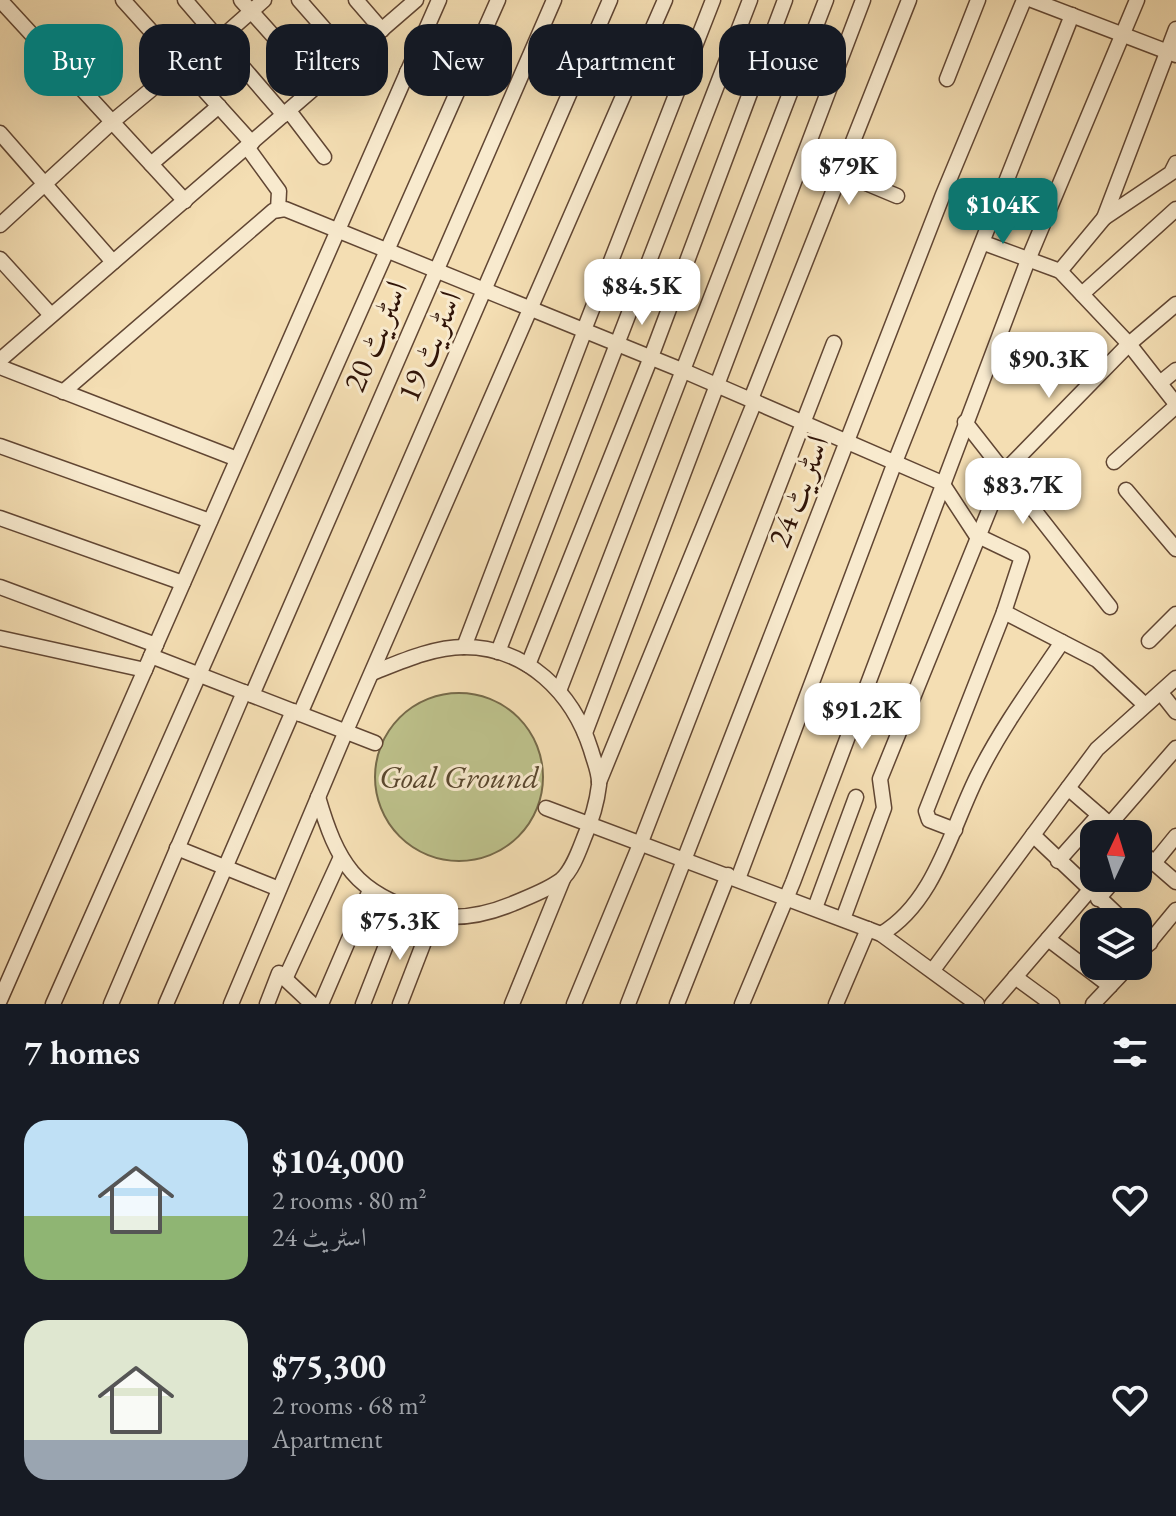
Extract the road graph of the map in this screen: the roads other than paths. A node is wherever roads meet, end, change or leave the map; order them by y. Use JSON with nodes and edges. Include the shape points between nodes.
{"nodes":[{"id":1,"x":0,"y":0,"type":"edge"},
{"id":2,"x":123,"y":0,"type":"edge"},
{"id":3,"x":185,"y":0,"type":"edge"},
{"id":4,"x":264,"y":0,"type":"edge"},
{"id":5,"x":299,"y":0,"type":"edge"},
{"id":6,"x":356,"y":0,"type":"edge"},
{"id":7,"x":416,"y":0,"type":"edge"},
{"id":8,"x":498,"y":0,"type":"edge"},
{"id":9,"x":554,"y":0,"type":"edge"},
{"id":10,"x":610,"y":0,"type":"edge"},
{"id":11,"x":665,"y":0,"type":"edge"},
{"id":12,"x":713,"y":0,"type":"edge"},
{"id":13,"x":750,"y":0,"type":"edge"},
{"id":14,"x":785,"y":0,"type":"edge"},
{"id":15,"x":826,"y":0,"type":"edge"},
{"id":16,"x":863,"y":0,"type":"edge"},
{"id":17,"x":909,"y":0,"type":"edge"},
{"id":18,"x":978,"y":0,"type":"edge"},
{"id":19,"x":1024,"y":0,"type":"edge"},
{"id":20,"x":1032,"y":0,"type":"edge"},
{"id":21,"x":1137,"y":0,"type":"edge"},
{"id":22,"x":434,"y":2,"type":"edge"},
{"id":23,"x":246,"y":6,"type":"edge"},
{"id":24,"x":1071,"y":9,"type":"edge"},
{"id":25,"x":146,"y":24,"type":"edge"},
{"id":26,"x":205,"y":24,"type":"edge"},
{"id":27,"x":232,"y":24,"type":"edge"},
{"id":28,"x":320,"y":24,"type":"edge"},
{"id":29,"x":377,"y":24,"type":"edge"},
{"id":30,"x":426,"y":24,"type":"edge"},
{"id":31,"x":487,"y":24,"type":"edge"},
{"id":32,"x":388,"y":25,"type":"edge"},
{"id":33,"x":266,"y":28,"type":"edge"},
{"id":34,"x":1176,"y":29,"type":"edge"},
{"id":35,"x":1122,"y":34,"type":"junction"},
{"id":36,"x":1171,"y":53,"type":"edge"},
{"id":37,"x":250,"y":74,"type":"edge"},
{"id":38,"x":404,"y":79,"type":"edge"},
{"id":39,"x":947,"y":79,"type":"dead end"},
{"id":40,"x":143,"y":96,"type":"edge"},
{"id":41,"x":211,"y":96,"type":"edge"},
{"id":42,"x":306,"y":96,"type":"edge"},
{"id":43,"x":455,"y":96,"type":"edge"},
{"id":44,"x":219,"y":106,"type":"junction"},
{"id":45,"x":286,"y":113,"type":"junction"},
{"id":46,"x":112,"y":122,"type":"junction"},
{"id":47,"x":0,"y":133,"type":"edge"},
{"id":48,"x":249,"y":145,"type":"junction"},
{"id":49,"x":324,"y":157,"type":"dead end"},
{"id":50,"x":1176,"y":163,"type":"edge"},
{"id":51,"x":151,"y":164,"type":"junction"},
{"id":52,"x":842,"y":173,"type":"junction"},
{"id":53,"x":46,"y":186,"type":"junction"},
{"id":54,"x":897,"y":196,"type":"dead end"},
{"id":55,"x":185,"y":201,"type":"junction"},
{"id":56,"x":1176,"y":209,"type":"edge"},
{"id":57,"x":278,"y":210,"type":"junction"},
{"id":58,"x":1104,"y":218,"type":"junction"},
{"id":59,"x":0,"y":225,"type":"edge"},
{"id":60,"x":336,"y":232,"type":"junction"},
{"id":61,"x":984,"y":243,"type":"junction"},
{"id":62,"x":386,"y":251,"type":"junction"},
{"id":63,"x":0,"y":259,"type":"edge"},
{"id":64,"x":1028,"y":260,"type":"junction"},
{"id":65,"x":113,"y":262,"type":"junction"},
{"id":66,"x":434,"y":271,"type":"junction"},
{"id":67,"x":1060,"y":271,"type":"junction"},
{"id":68,"x":484,"y":290,"type":"junction"},
{"id":69,"x":1082,"y":294,"type":"junction"},
{"id":70,"x":1176,"y":304,"type":"edge"},
{"id":71,"x":531,"y":308,"type":"junction"},
{"id":72,"x":51,"y":315,"type":"junction"},
{"id":73,"x":584,"y":330,"type":"junction"},
{"id":74,"x":834,"y":343,"type":"dead end"},
{"id":75,"x":618,"y":344,"type":"junction"},
{"id":76,"x":1129,"y":344,"type":"junction"},
{"id":77,"x":651,"y":357,"type":"junction"},
{"id":78,"x":0,"y":360,"type":"edge"},
{"id":79,"x":0,"y":367,"type":"edge"},
{"id":80,"x":1176,"y":370,"type":"edge"},
{"id":81,"x":684,"y":371,"type":"junction"},
{"id":82,"x":1160,"y":383,"type":"junction"},
{"id":83,"x":717,"y":386,"type":"junction"},
{"id":84,"x":63,"y":392,"type":"junction"},
{"id":85,"x":753,"y":400,"type":"junction"},
{"id":86,"x":1176,"y":405,"type":"edge"},
{"id":87,"x":803,"y":422,"type":"junction"},
{"id":88,"x":965,"y":422,"type":"junction"},
{"id":89,"x":847,"y":441,"type":"junction"},
{"id":90,"x":0,"y":446,"type":"edge"},
{"id":91,"x":237,"y":459,"type":"junction"},
{"id":92,"x":895,"y":462,"type":"junction"},
{"id":93,"x":1114,"y":462,"type":"dead end"},
{"id":94,"x":1005,"y":471,"type":"junction"},
{"id":95,"x":942,"y":483,"type":"junction"},
{"id":96,"x":1126,"y":490,"type":"dead end"},
{"id":97,"x":0,"y":518,"type":"edge"},
{"id":98,"x":210,"y":521,"type":"junction"},
{"id":99,"x":976,"y":535,"type":"junction"},
{"id":100,"x":1176,"y":549,"type":"edge"},
{"id":101,"x":183,"y":583,"type":"junction"},
{"id":102,"x":0,"y":587,"type":"edge"},
{"id":103,"x":1110,"y":607,"type":"dead end"},
{"id":104,"x":1004,"y":612,"type":"junction"},
{"id":105,"x":1176,"y":614,"type":"edge"},
{"id":106,"x":0,"y":638,"type":"edge"},
{"id":107,"x":1149,"y":641,"type":"dead end"},
{"id":108,"x":1062,"y":642,"type":"junction"},
{"id":109,"x":464,"y":647,"type":"junction"},
{"id":110,"x":498,"y":652,"type":"junction"},
{"id":111,"x":151,"y":657,"type":"junction"},
{"id":112,"x":528,"y":665,"type":"junction"},
{"id":113,"x":372,"y":673,"type":"junction"},
{"id":114,"x":198,"y":674,"type":"junction"},
{"id":115,"x":1176,"y":678,"type":"edge"},
{"id":116,"x":559,"y":691,"type":"junction"},
{"id":117,"x":1161,"y":693,"type":"junction"},
{"id":118,"x":248,"y":694,"type":"junction"},
{"id":119,"x":1145,"y":705,"type":"junction"},
{"id":120,"x":297,"y":712,"type":"junction"},
{"id":121,"x":1176,"y":712,"type":"edge"},
{"id":122,"x":346,"y":731,"type":"junction"},
{"id":123,"x":585,"y":733,"type":"junction"},
{"id":124,"x":375,"y":743,"type":"dead end"},
{"id":125,"x":1176,"y":748,"type":"edge"},
{"id":126,"x":599,"y":783,"type":"junction"},
{"id":127,"x":1068,"y":788,"type":"junction"},
{"id":128,"x":318,"y":797,"type":"junction"},
{"id":129,"x":856,"y":797,"type":"dead end"},
{"id":130,"x":546,"y":808,"type":"dead end"},
{"id":131,"x":1105,"y":820,"type":"edge"},
{"id":132,"x":1113,"y":820,"type":"edge"},
{"id":133,"x":589,"y":827,"type":"junction"},
{"id":134,"x":955,"y":830,"type":"junction"},
{"id":135,"x":1033,"y":835,"type":"junction"},
{"id":136,"x":1176,"y":836,"type":"edge"},
{"id":137,"x":641,"y":842,"type":"junction"},
{"id":138,"x":1080,"y":845,"type":"edge"},
{"id":139,"x":177,"y":848,"type":"junction"},
{"id":140,"x":341,"y":857,"type":"junction"},
{"id":141,"x":687,"y":859,"type":"junction"},
{"id":142,"x":1058,"y":861,"type":"junction"},
{"id":143,"x":1154,"y":863,"type":"joint"},
{"id":144,"x":225,"y":867,"type":"junction"},
{"id":145,"x":733,"y":877,"type":"junction"},
{"id":146,"x":563,"y":879,"type":"junction"},
{"id":147,"x":1176,"y":882,"type":"edge"},
{"id":148,"x":279,"y":889,"type":"junction"},
{"id":149,"x":370,"y":890,"type":"junction"},
{"id":150,"x":1098,"y":892,"type":"edge"},
{"id":151,"x":1094,"y":895,"type":"junction"},
{"id":152,"x":786,"y":897,"type":"junction"},
{"id":153,"x":401,"y":907,"type":"junction"},
{"id":154,"x":815,"y":908,"type":"junction"},
{"id":155,"x":1109,"y":908,"type":"edge"},
{"id":156,"x":1176,"y":910,"type":"edge"},
{"id":157,"x":434,"y":916,"type":"junction"},
{"id":158,"x":843,"y":919,"type":"junction"},
{"id":159,"x":875,"y":932,"type":"junction"},
{"id":160,"x":1048,"y":939,"type":"junction"},
{"id":161,"x":1152,"y":940,"type":"edge"},
{"id":162,"x":933,"y":970,"type":"junction"},
{"id":163,"x":286,"y":977,"type":"junction"},
{"id":164,"x":1015,"y":977,"type":"junction"},
{"id":165,"x":1116,"y":980,"type":"edge"},
{"id":166,"x":1110,"y":986,"type":"junction"},
{"id":167,"x":0,"y":1000,"type":"edge"},
{"id":168,"x":53,"y":1004,"type":"edge"},
{"id":169,"x":111,"y":1004,"type":"edge"},
{"id":170,"x":166,"y":1004,"type":"edge"},
{"id":171,"x":231,"y":1004,"type":"edge"},
{"id":172,"x":267,"y":1004,"type":"edge"},
{"id":173,"x":312,"y":1004,"type":"edge"},
{"id":174,"x":321,"y":1004,"type":"edge"},
{"id":175,"x":363,"y":1004,"type":"edge"},
{"id":176,"x":400,"y":1004,"type":"edge"},
{"id":177,"x":512,"y":1004,"type":"edge"},
{"id":178,"x":574,"y":1004,"type":"edge"},
{"id":179,"x":628,"y":1004,"type":"edge"},
{"id":180,"x":677,"y":1004,"type":"edge"},
{"id":181,"x":742,"y":1004,"type":"edge"},
{"id":182,"x":836,"y":1004,"type":"edge"},
{"id":183,"x":977,"y":1004,"type":"edge"},
{"id":184,"x":992,"y":1004,"type":"edge"},
{"id":185,"x":1052,"y":1004,"type":"edge"},
{"id":186,"x":1093,"y":1004,"type":"edge"}],
"edges":[{"from":1,"to":46,"type":"street"},
{"from":2,"to":25,"type":"street"},
{"from":3,"to":26,"type":"street"},
{"from":4,"to":23,"type":"street"},
{"from":5,"to":28,"type":"street"},
{"from":6,"to":29,"type":"street"},
{"from":7,"to":32,"type":"street"},
{"from":8,"to":31,"type":"street"},
{"from":9,"to":66,"type":"street","name":"اسٹریٹ 20"},
{"from":10,"to":68,"type":"street","name":"اسٹریٹ 19"},
{"from":11,"to":71,"type":"street"},
{"from":12,"to":73,"type":"street"},
{"from":13,"to":75,"type":"street"},
{"from":14,"to":77,"type":"street"},
{"from":15,"to":81,"type":"street"},
{"from":16,"to":83,"type":"street"},
{"from":17,"to":52,"type":"street"},
{"from":18,"to":39,"type":"street"},
{"from":19,"to":89,"type":"street","name":"اسٹریٹ 24"},
{"from":20,"to":24,"type":"street"},
{"from":21,"to":35,"type":"street"},
{"from":22,"to":30,"type":"street"},
{"from":23,"to":27,"type":"street"},
{"from":23,"to":33,"type":"street"},
{"from":24,"to":35,"type":"street"},
{"from":24,"to":61,"type":"street"},
{"from":34,"to":36,"type":"street"},
{"from":35,"to":36,"type":"street"},
{"from":35,"to":64,"type":"street"},
{"from":36,"to":58,"type":"street"},
{"from":37,"to":45,"type":"street"},
{"from":38,"to":60,"type":"street"},
{"from":40,"to":46,"type":"street"},
{"from":41,"to":44,"type":"street"},
{"from":42,"to":45,"type":"street"},
{"from":43,"to":62,"type":"street"},
{"from":44,"to":48,"type":"street"},
{"from":44,"to":51,"type":"street"},
{"from":45,"to":48,"type":"street"},
{"from":45,"to":49,"type":"street"},
{"from":46,"to":51,"type":"street"},
{"from":46,"to":53,"type":"street"},
{"from":47,"to":53,"type":"street"},
{"from":48,"to":55,"type":"street"},
{"from":48,"to":57,"type":"street","via":[[279,191]]},
{"from":50,"to":58,"type":"street","via":[[1171,173]]},
{"from":51,"to":55,"type":"street"},
{"from":52,"to":54,"type":"street"},
{"from":52,"to":85,"type":"street"},
{"from":53,"to":59,"type":"street"},
{"from":53,"to":65,"type":"street"},
{"from":55,"to":65,"type":"street"},
{"from":56,"to":69,"type":"street"},
{"from":57,"to":60,"type":"street"},
{"from":57,"to":84,"type":"street"},
{"from":58,"to":67,"type":"street"},
{"from":60,"to":62,"type":"street"},
{"from":60,"to":91,"type":"street"},
{"from":61,"to":64,"type":"street"},
{"from":61,"to":92,"type":"street"},
{"from":62,"to":66,"type":"street"},
{"from":62,"to":114,"type":"street"},
{"from":63,"to":72,"type":"street"},
{"from":64,"to":67,"type":"street"},
{"from":64,"to":88,"type":"street"},
{"from":65,"to":72,"type":"street"},
{"from":66,"to":68,"type":"street"},
{"from":66,"to":118,"type":"street","name":"اسٹریٹ 20"},
{"from":67,"to":69,"type":"street"},
{"from":68,"to":71,"type":"street"},
{"from":68,"to":120,"type":"street","name":"اسٹریٹ 19"},
{"from":69,"to":76,"type":"street"},
{"from":70,"to":76,"type":"street"},
{"from":71,"to":73,"type":"street"},
{"from":71,"to":113,"type":"street"},
{"from":72,"to":78,"type":"street"},
{"from":73,"to":75,"type":"street"},
{"from":73,"to":109,"type":"street"},
{"from":74,"to":87,"type":"street"},
{"from":75,"to":77,"type":"street"},
{"from":75,"to":110,"type":"street"},
{"from":76,"to":82,"type":"street"},
{"from":76,"to":94,"type":"street"},
{"from":77,"to":81,"type":"street"},
{"from":77,"to":112,"type":"street"},
{"from":79,"to":84,"type":"street"},
{"from":80,"to":82,"type":"street"},
{"from":81,"to":83,"type":"street"},
{"from":81,"to":116,"type":"street"},
{"from":82,"to":86,"type":"street"},
{"from":83,"to":85,"type":"street"},
{"from":83,"to":123,"type":"street"},
{"from":84,"to":91,"type":"street"},
{"from":85,"to":87,"type":"street"},
{"from":85,"to":126,"type":"street"},
{"from":86,"to":93,"type":"street"},
{"from":87,"to":89,"type":"street"},
{"from":87,"to":137,"type":"street"},
{"from":88,"to":94,"type":"street"},
{"from":88,"to":95,"type":"street"},
{"from":89,"to":92,"type":"street"},
{"from":89,"to":141,"type":"street","name":"اسٹریٹ 24"},
{"from":90,"to":98,"type":"street"},
{"from":91,"to":98,"type":"street"},
{"from":92,"to":95,"type":"street"},
{"from":92,"to":145,"type":"street"},
{"from":94,"to":99,"type":"street"},
{"from":94,"to":103,"type":"street"},
{"from":95,"to":99,"type":"street"},
{"from":95,"to":152,"type":"street"},
{"from":96,"to":100,"type":"street"},
{"from":97,"to":101,"type":"street"},
{"from":98,"to":101,"type":"street"},
{"from":99,"to":104,"type":"street","via":[[1022,557]]},
{"from":99,"to":158,"type":"street","via":[[880,779],[884,808]]},
{"from":101,"to":111,"type":"street"},
{"from":102,"to":111,"type":"street"},
{"from":104,"to":108,"type":"street"},
{"from":104,"to":134,"type":"street","via":[[926,811],[929,820]]},
{"from":105,"to":107,"type":"street"},
{"from":106,"to":111,"type":"street"},
{"from":108,"to":119,"type":"street","via":[[1097,660]]},
{"from":108,"to":134,"type":"street","via":[[977,776]]},
{"from":109,"to":110,"type":"street"},
{"from":109,"to":113,"type":"street"},
{"from":110,"to":112,"type":"street"},
{"from":111,"to":114,"type":"street"},
{"from":111,"to":167,"type":"street"},
{"from":112,"to":116,"type":"street"},
{"from":113,"to":122,"type":"street"},
{"from":114,"to":118,"type":"street"},
{"from":114,"to":168,"type":"street"},
{"from":115,"to":117,"type":"street"},
{"from":116,"to":123,"type":"street"},
{"from":117,"to":119,"type":"street"},
{"from":117,"to":121,"type":"street"},
{"from":118,"to":120,"type":"street"},
{"from":118,"to":139,"type":"street","name":"اسٹریٹ 20"},
{"from":119,"to":127,"type":"street","via":[[1097,749]]},
{"from":120,"to":122,"type":"street"},
{"from":120,"to":144,"type":"street","name":"اسٹریٹ 19"},
{"from":122,"to":124,"type":"street"},
{"from":122,"to":128,"type":"street"},
{"from":123,"to":126,"type":"street"},
{"from":125,"to":132,"type":"street"},
{"from":126,"to":133,"type":"street"},
{"from":127,"to":131,"type":"street"},
{"from":127,"to":135,"type":"street"},
{"from":128,"to":140,"type":"street"},
{"from":128,"to":148,"type":"street"},
{"from":129,"to":154,"type":"street"},
{"from":130,"to":133,"type":"street"},
{"from":133,"to":137,"type":"street"},
{"from":133,"to":146,"type":"street"},
{"from":134,"to":159,"type":"street","via":[[937,872],[892,927]]},
{"from":135,"to":142,"type":"street"},
{"from":135,"to":162,"type":"street"},
{"from":136,"to":143,"type":"street"},
{"from":137,"to":141,"type":"street"},
{"from":137,"to":178,"type":"street"},
{"from":138,"to":142,"type":"street"},
{"from":139,"to":144,"type":"street"},
{"from":139,"to":169,"type":"street","name":"اسٹریٹ 20"},
{"from":140,"to":149,"type":"street","via":[[355,880]]},
{"from":140,"to":163,"type":"street"},
{"from":141,"to":145,"type":"street"},
{"from":141,"to":179,"type":"street","name":"اسٹریٹ 24"},
{"from":142,"to":151,"type":"street"},
{"from":143,"to":147,"type":"street"},
{"from":144,"to":148,"type":"street"},
{"from":144,"to":170,"type":"street","name":"اسٹریٹ 19"},
{"from":145,"to":152,"type":"street"},
{"from":145,"to":180,"type":"street"},
{"from":146,"to":157,"type":"street","via":[[477,916]]},
{"from":146,"to":177,"type":"street"},
{"from":148,"to":171,"type":"street"},
{"from":149,"to":153,"type":"street"},
{"from":149,"to":174,"type":"street"},
{"from":150,"to":151,"type":"street"},
{"from":151,"to":155,"type":"street"},
{"from":151,"to":160,"type":"street"},
{"from":152,"to":154,"type":"street"},
{"from":152,"to":181,"type":"street"},
{"from":153,"to":157,"type":"street"},
{"from":153,"to":175,"type":"street"},
{"from":154,"to":158,"type":"street"},
{"from":156,"to":161,"type":"street"},
{"from":157,"to":176,"type":"street"},
{"from":158,"to":159,"type":"street"},
{"from":159,"to":162,"type":"street"},
{"from":159,"to":182,"type":"street"},
{"from":160,"to":164,"type":"street"},
{"from":160,"to":166,"type":"street"},
{"from":162,"to":183,"type":"street"},
{"from":163,"to":172,"type":"street","via":[[279,973]]},
{"from":163,"to":173,"type":"street"},
{"from":164,"to":184,"type":"street"},
{"from":164,"to":185,"type":"street"},
{"from":165,"to":166,"type":"street"},
{"from":166,"to":186,"type":"street"}]}
